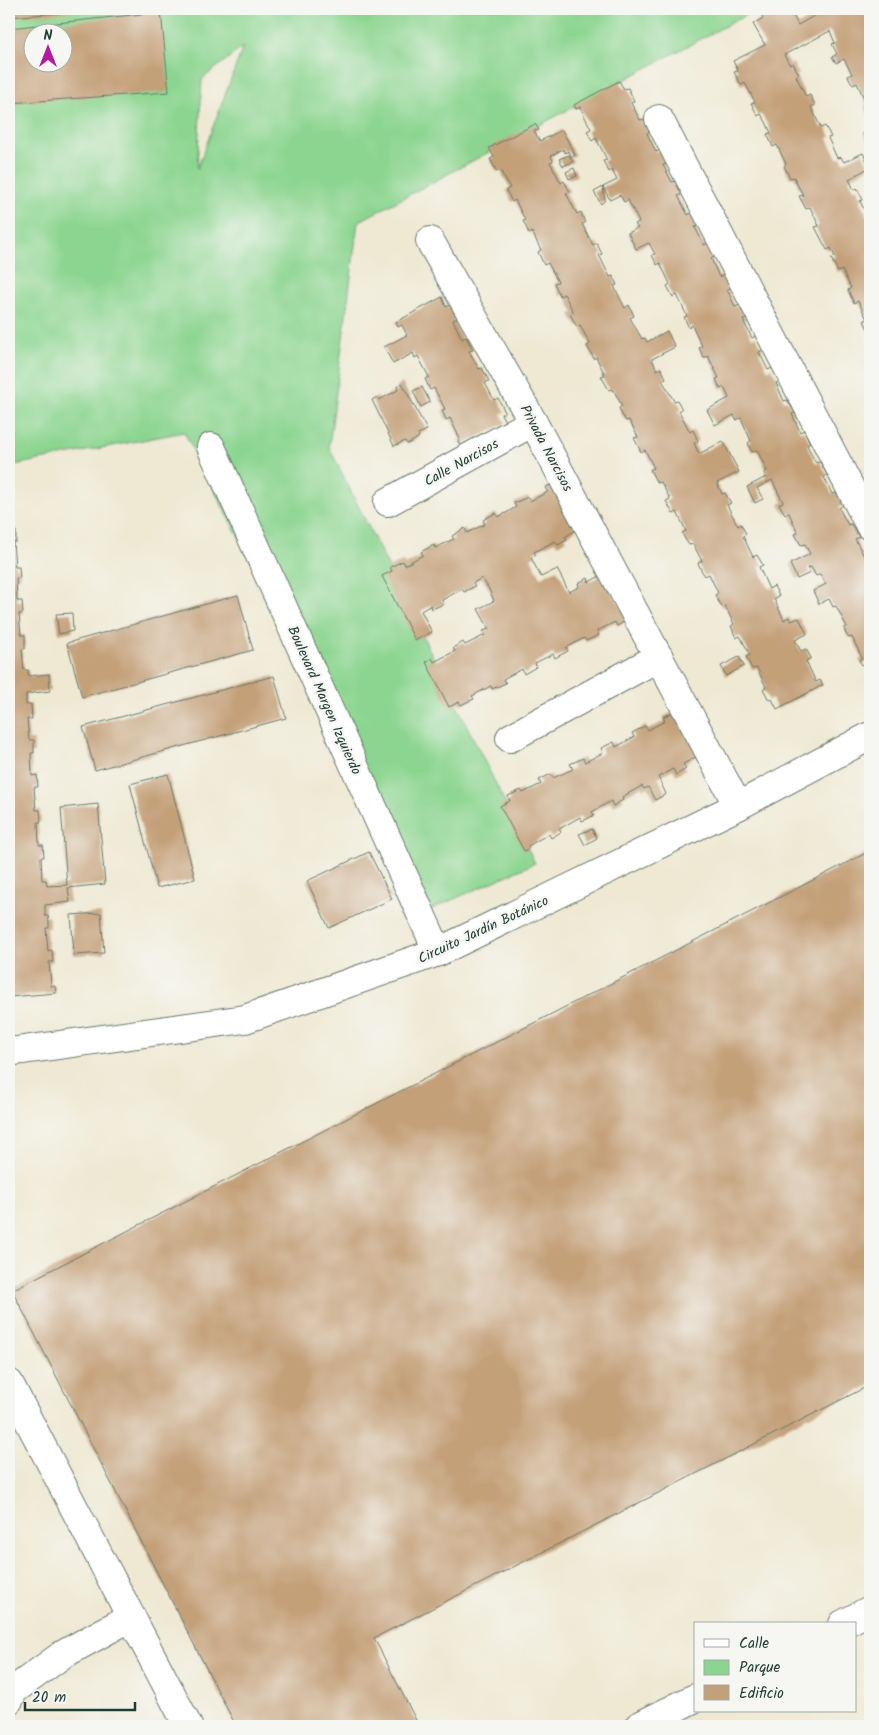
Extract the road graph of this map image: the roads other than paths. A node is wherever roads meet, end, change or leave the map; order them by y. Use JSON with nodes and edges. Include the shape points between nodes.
{"nodes":[{"id":1,"x":659,"y":119,"type":"dead end"},
{"id":2,"x":430,"y":242,"type":"dead end"},
{"id":3,"x":533,"y":422,"type":"junction"},
{"id":4,"x":211,"y":447,"type":"dead end"},
{"id":5,"x":388,"y":502,"type":"dead end"},
{"id":6,"x":870,"y":526,"type":"edge"},
{"id":7,"x":659,"y":657,"type":"junction"},
{"id":8,"x":870,"y":736,"type":"edge"},
{"id":9,"x":510,"y":738,"type":"dead end"},
{"id":10,"x":738,"y":806,"type":"junction"},
{"id":11,"x":438,"y":952,"type":"junction"},
{"id":12,"x":9,"y":1052,"type":"edge"},
{"id":13,"x":9,"y":1383,"type":"edge"},
{"id":14,"x":870,"y":1610,"type":"edge"},
{"id":15,"x":131,"y":1617,"type":"junction"},
{"id":16,"x":847,"y":1622,"type":"edge"},
{"id":17,"x":694,"y":1698,"type":"edge"},
{"id":18,"x":9,"y":1700,"type":"edge"},
{"id":19,"x":188,"y":1726,"type":"edge"},
{"id":20,"x":639,"y":1726,"type":"edge"}],
"edges":[{"from":1,"to":6,"type":"street"},
{"from":2,"to":3,"type":"street","name":"Privada Narcisos"},
{"from":3,"to":5,"type":"street","name":"Calle Narcisos"},
{"from":3,"to":7,"type":"street","name":"Privada Narcisos"},
{"from":4,"to":11,"type":"street","name":"Boulevard Margen Izquierdo"},
{"from":7,"to":9,"type":"street"},
{"from":7,"to":10,"type":"street","name":"Privada Narcisos"},
{"from":8,"to":10,"type":"street","name":"Circuito Jardín Botánico"},
{"from":10,"to":11,"type":"street","name":"Circuito Jardín Botánico"},
{"from":11,"to":12,"type":"street","name":"Circuito Jardín Botánico","via":[[245,1019]]},
{"from":13,"to":15,"type":"street"},
{"from":14,"to":16,"type":"street"},
{"from":15,"to":18,"type":"street","via":[[62,1656],[14,1690]]},
{"from":15,"to":19,"type":"street"},
{"from":17,"to":20,"type":"street"}]}
